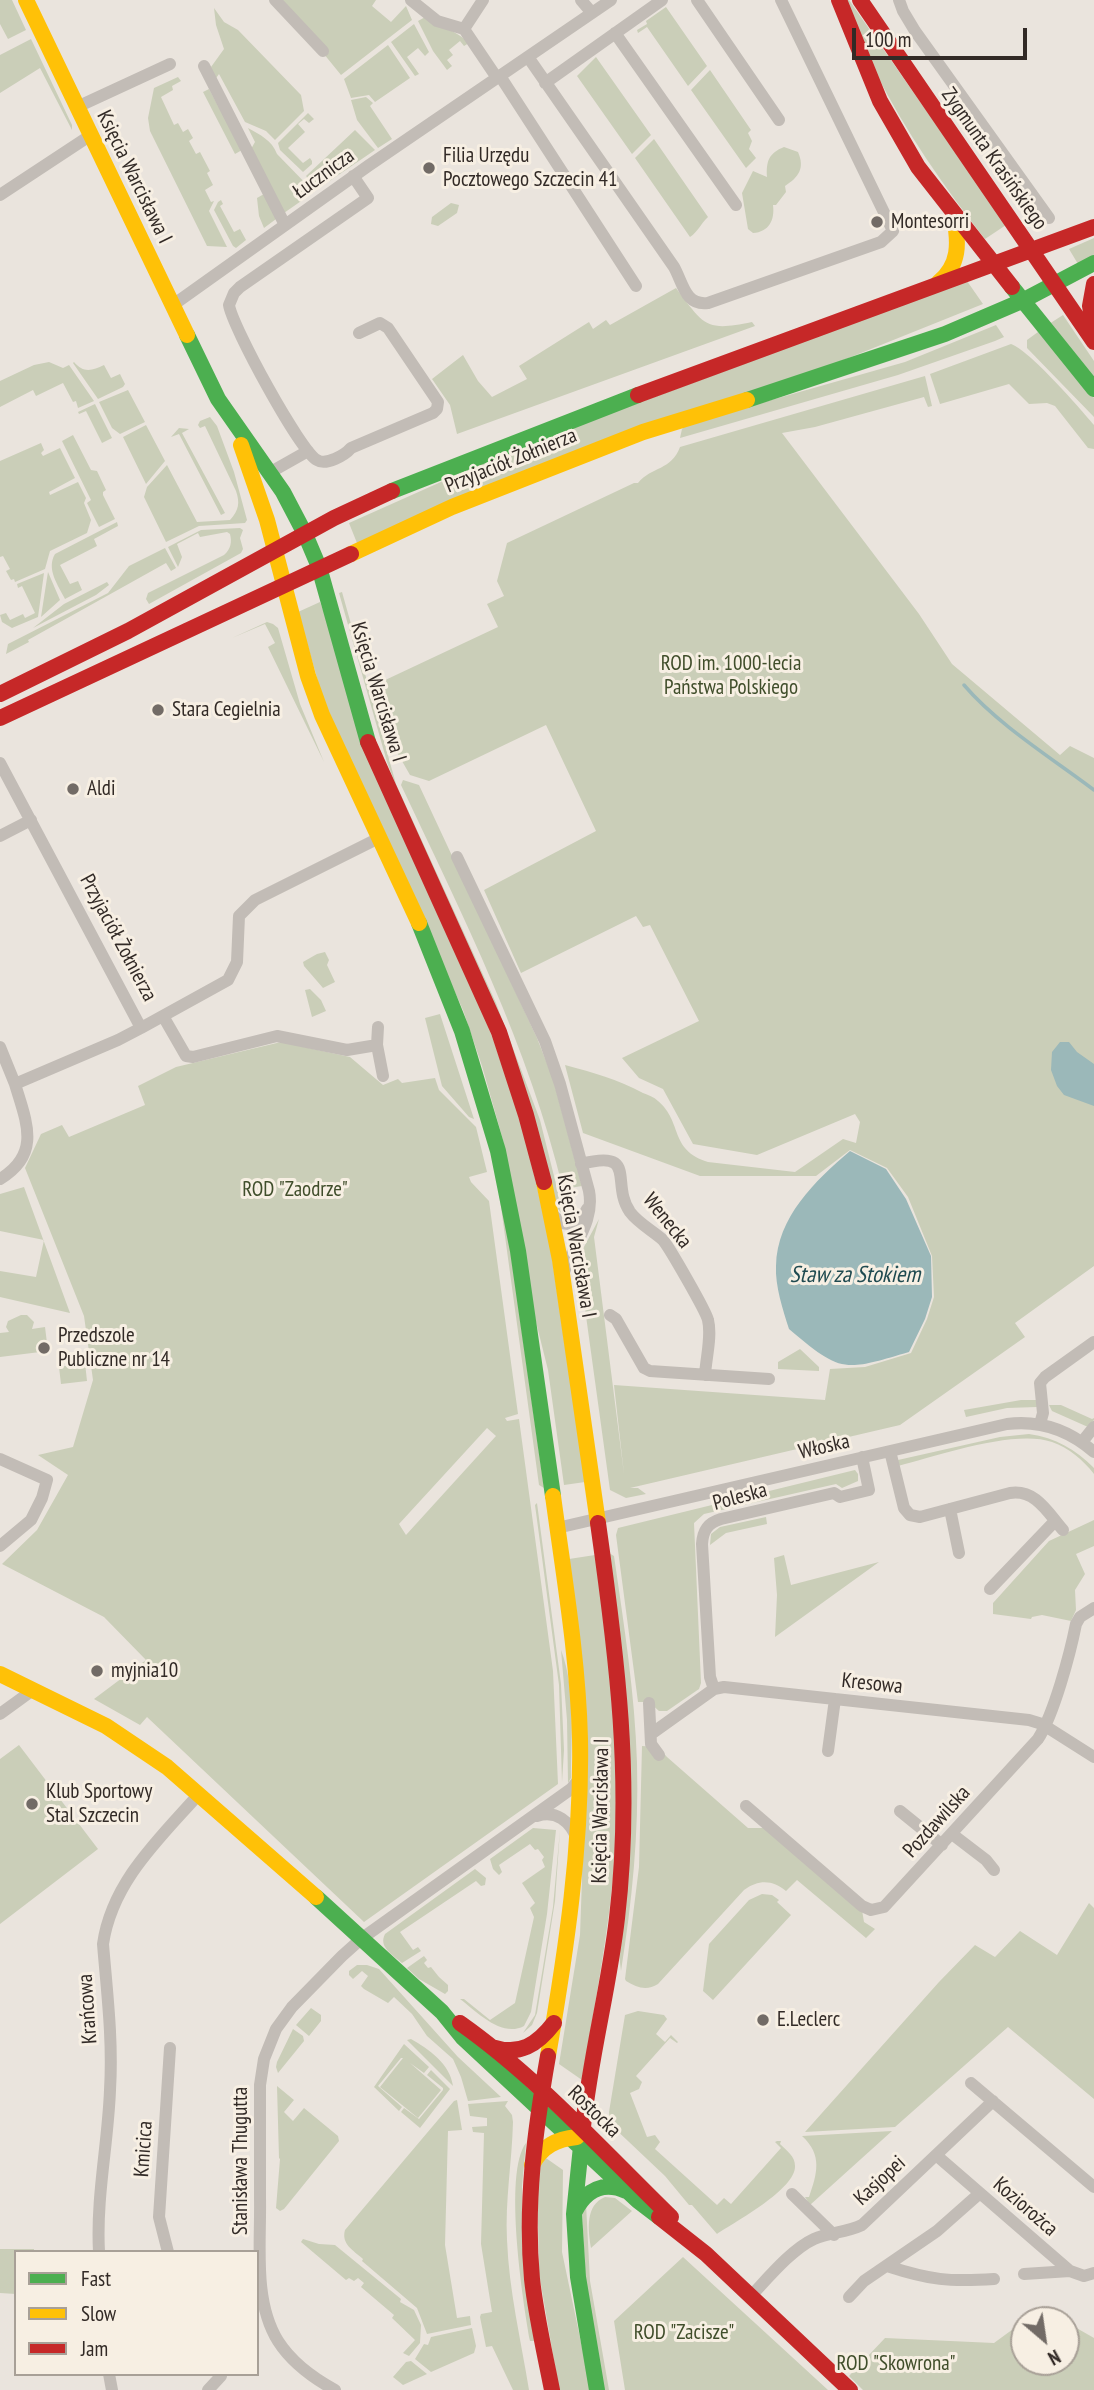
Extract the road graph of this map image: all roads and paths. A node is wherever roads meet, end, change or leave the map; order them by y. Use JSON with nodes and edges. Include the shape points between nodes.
{"nodes":[{"id":1,"x":26,"y":0,"type":"edge"},
{"id":2,"x":275,"y":0,"type":"edge"},
{"id":3,"x":411,"y":0,"type":"edge"},
{"id":4,"x":483,"y":0,"type":"edge"},
{"id":5,"x":581,"y":0,"type":"edge"},
{"id":6,"x":611,"y":0,"type":"edge"},
{"id":7,"x":662,"y":0,"type":"edge"},
{"id":8,"x":697,"y":0,"type":"edge"},
{"id":9,"x":781,"y":0,"type":"edge"},
{"id":10,"x":839,"y":0,"type":"edge"},
{"id":11,"x":860,"y":0,"type":"edge"},
{"id":12,"x":899,"y":0,"type":"edge"},
{"id":13,"x":592,"y":13,"type":"junction"},
{"id":14,"x":464,"y":29,"type":"junction"},
{"id":15,"x":615,"y":33,"type":"junction"},
{"id":16,"x":323,"y":51,"type":"dead end"},
{"id":17,"x":527,"y":57,"type":"junction"},
{"id":18,"x":170,"y":64,"type":"dead end"},
{"id":19,"x":204,"y":66,"type":"dead end"},
{"id":20,"x":498,"y":77,"type":"junction"},
{"id":21,"x":545,"y":83,"type":"junction"},
{"id":22,"x":77,"y":107,"type":"junction"},
{"id":23,"x":779,"y":120,"type":"dead end"},
{"id":24,"x":91,"y":135,"type":"junction"},
{"id":25,"x":353,"y":176,"type":"junction"},
{"id":26,"x":0,"y":195,"type":"edge"},
{"id":27,"x":736,"y":205,"type":"dead end"},
{"id":28,"x":951,"y":211,"type":"junction"},
{"id":29,"x":1049,"y":218,"type":"dead end"},
{"id":30,"x":285,"y":225,"type":"junction"},
{"id":31,"x":1094,"y":227,"type":"edge"},
{"id":32,"x":1032,"y":251,"type":"junction"},
{"id":33,"x":1094,"y":263,"type":"edge"},
{"id":34,"x":994,"y":265,"type":"junction"},
{"id":35,"x":1054,"y":284,"type":"junction"},
{"id":36,"x":1094,"y":284,"type":"edge"},
{"id":37,"x":636,"y":286,"type":"dead end"},
{"id":38,"x":928,"y":290,"type":"junction"},
{"id":39,"x":1022,"y":300,"type":"junction"},
{"id":40,"x":173,"y":305,"type":"junction"},
{"id":41,"x":1094,"y":329,"type":"edge"},
{"id":42,"x":359,"y":333,"type":"dead end"},
{"id":43,"x":1094,"y":342,"type":"edge"},
{"id":44,"x":1094,"y":389,"type":"edge"},
{"id":45,"x":228,"y":416,"type":"junction"},
{"id":46,"x":307,"y":451,"type":"junction"},
{"id":47,"x":269,"y":473,"type":"junction"},
{"id":48,"x":305,"y":534,"type":"junction"},
{"id":49,"x":275,"y":550,"type":"junction"},
{"id":50,"x":319,"y":568,"type":"junction"},
{"id":51,"x":283,"y":585,"type":"junction"},
{"id":52,"x":0,"y":694,"type":"edge"},
{"id":53,"x":0,"y":718,"type":"edge"},
{"id":54,"x":0,"y":763,"type":"edge"},
{"id":55,"x":6,"y":785,"type":"edge"},
{"id":56,"x":31,"y":820,"type":"junction"},
{"id":57,"x":0,"y":836,"type":"edge"},
{"id":58,"x":379,"y":838,"type":"junction"},
{"id":59,"x":457,"y":857,"type":"dead end"},
{"id":60,"x":163,"y":1016,"type":"junction"},
{"id":61,"x":378,"y":1027,"type":"dead end"},
{"id":62,"x":141,"y":1028,"type":"junction"},
{"id":63,"x":377,"y":1045,"type":"junction"},
{"id":64,"x":0,"y":1047,"type":"edge"},
{"id":65,"x":383,"y":1076,"type":"dead end"},
{"id":66,"x":15,"y":1084,"type":"junction"},
{"id":67,"x":581,"y":1164,"type":"junction"},
{"id":68,"x":0,"y":1179,"type":"edge"},
{"id":69,"x":589,"y":1191,"type":"junction"},
{"id":70,"x":551,"y":1212,"type":"junction"},
{"id":71,"x":562,"y":1277,"type":"junction"},
{"id":72,"x":610,"y":1315,"type":"dead end"},
{"id":73,"x":1094,"y":1342,"type":"edge"},
{"id":74,"x":705,"y":1375,"type":"junction"},
{"id":75,"x":769,"y":1379,"type":"dead end"},
{"id":76,"x":1040,"y":1424,"type":"junction"},
{"id":77,"x":1094,"y":1427,"type":"edge"},
{"id":78,"x":1082,"y":1442,"type":"junction"},
{"id":79,"x":890,"y":1451,"type":"junction"},
{"id":80,"x":1094,"y":1452,"type":"edge"},
{"id":81,"x":862,"y":1457,"type":"junction"},
{"id":82,"x":0,"y":1459,"type":"edge"},
{"id":83,"x":950,"y":1509,"type":"junction"},
{"id":84,"x":597,"y":1521,"type":"junction"},
{"id":85,"x":557,"y":1528,"type":"junction"},
{"id":86,"x":2,"y":1540,"type":"edge"},
{"id":87,"x":959,"y":1553,"type":"dead end"},
{"id":88,"x":990,"y":1588,"type":"dead end"},
{"id":89,"x":1094,"y":1608,"type":"edge"},
{"id":90,"x":0,"y":1674,"type":"edge"},
{"id":91,"x":715,"y":1689,"type":"junction"},
{"id":92,"x":33,"y":1690,"type":"junction"},
{"id":93,"x":835,"y":1699,"type":"junction"},
{"id":94,"x":649,"y":1703,"type":"dead end"},
{"id":95,"x":0,"y":1714,"type":"edge"},
{"id":96,"x":1045,"y":1726,"type":"junction"},
{"id":97,"x":651,"y":1734,"type":"junction"},
{"id":98,"x":828,"y":1751,"type":"dead end"},
{"id":99,"x":659,"y":1755,"type":"dead end"},
{"id":100,"x":1094,"y":1757,"type":"edge"},
{"id":101,"x":580,"y":1776,"type":"junction"},
{"id":102,"x":198,"y":1794,"type":"junction"},
{"id":103,"x":746,"y":1806,"type":"dead end"},
{"id":104,"x":900,"y":1811,"type":"dead end"},
{"id":105,"x":527,"y":1820,"type":"junction"},
{"id":106,"x":952,"y":1834,"type":"junction"},
{"id":107,"x":578,"y":1843,"type":"junction"},
{"id":108,"x":942,"y":1845,"type":"junction"},
{"id":109,"x":994,"y":1870,"type":"dead end"},
{"id":110,"x":361,"y":1939,"type":"junction"},
{"id":111,"x":442,"y":2012,"type":"junction"},
{"id":112,"x":555,"y":2020,"type":"junction"},
{"id":113,"x":491,"y":2046,"type":"junction"},
{"id":114,"x":170,"y":2048,"type":"dead end"},
{"id":115,"x":592,"y":2074,"type":"junction"},
{"id":116,"x":971,"y":2083,"type":"dead end"},
{"id":117,"x":993,"y":2101,"type":"junction"},
{"id":118,"x":541,"y":2102,"type":"junction"},
{"id":119,"x":578,"y":2138,"type":"junction"},
{"id":120,"x":936,"y":2155,"type":"junction"},
{"id":121,"x":530,"y":2170,"type":"junction"},
{"id":122,"x":1094,"y":2187,"type":"edge"},
{"id":123,"x":627,"y":2192,"type":"junction"},
{"id":124,"x":980,"y":2193,"type":"junction"},
{"id":125,"x":792,"y":2194,"type":"dead end"},
{"id":126,"x":574,"y":2214,"type":"junction"},
{"id":127,"x":834,"y":2235,"type":"junction"},
{"id":128,"x":99,"y":2250,"type":"edge"},
{"id":129,"x":167,"y":2250,"type":"edge"},
{"id":130,"x":706,"y":2254,"type":"junction"},
{"id":131,"x":887,"y":2266,"type":"junction"},
{"id":132,"x":1070,"y":2271,"type":"junction"},
{"id":133,"x":1094,"y":2273,"type":"edge"},
{"id":134,"x":1024,"y":2274,"type":"dead end"},
{"id":135,"x":994,"y":2278,"type":"dead end"},
{"id":136,"x":751,"y":2296,"type":"junction"},
{"id":137,"x":849,"y":2297,"type":"dead end"},
{"id":138,"x":221,"y":2376,"type":"edge"},
{"id":139,"x":208,"y":2390,"type":"edge"},
{"id":140,"x":335,"y":2390,"type":"edge"},
{"id":141,"x":552,"y":2390,"type":"edge"},
{"id":142,"x":597,"y":2390,"type":"edge"},
{"id":143,"x":850,"y":2390,"type":"edge"}],
"edges":[{"from":1,"to":22,"type":"street","name":"Księcia Warcisława I"},
{"from":2,"to":16,"type":"street"},
{"from":3,"to":14,"type":"street","via":[[437,21]]},
{"from":4,"to":14,"type":"street"},
{"from":5,"to":13,"type":"street"},
{"from":6,"to":13,"type":"street","name":"Łucznicza"},
{"from":7,"to":15,"type":"street"},
{"from":8,"to":23,"type":"street"},
{"from":9,"to":21,"type":"street","via":[[893,231],[881,242],[708,303],[696,303]]},
{"from":10,"to":28,"type":"street","via":[[890,120]]},
{"from":11,"to":32,"type":"street","name":"Zygmunta Krasińskiego"},
{"from":12,"to":29,"type":"street","via":[[915,31]]},
{"from":13,"to":17,"type":"street","name":"Łucznicza"},
{"from":14,"to":20,"type":"street"},
{"from":15,"to":21,"type":"street"},
{"from":15,"to":27,"type":"street"},
{"from":17,"to":20,"type":"street","name":"Łucznicza"},
{"from":17,"to":21,"type":"street"},
{"from":18,"to":22,"type":"street","name":"Księcia Warcisława I"},
{"from":19,"to":30,"type":"street"},
{"from":20,"to":25,"type":"street","name":"Łucznicza"},
{"from":20,"to":37,"type":"street"},
{"from":22,"to":24,"type":"street","name":"Księcia Warcisława I"},
{"from":24,"to":26,"type":"street"},
{"from":24,"to":40,"type":"street","name":"Księcia Warcisława I"},
{"from":25,"to":30,"type":"street","name":"Łucznicza"},
{"from":25,"to":46,"type":"street","via":[[368,198],[240,287],[229,305],[265,383]]},
{"from":28,"to":34,"type":"street"},
{"from":28,"to":38,"type":"street","via":[[958,235],[956,261],[948,275]]},
{"from":30,"to":40,"type":"street","name":"Łucznicza"},
{"from":31,"to":32,"type":"street","name":"Przyjaciół Żołnierza"},
{"from":32,"to":34,"type":"street","name":"Przyjaciół Żołnierza"},
{"from":32,"to":35,"type":"street","name":"Zygmunta Krasińskiego"},
{"from":33,"to":35,"type":"street","name":"Przyjaciół Żołnierza"},
{"from":34,"to":38,"type":"street","name":"Przyjaciół Żołnierza"},
{"from":34,"to":39,"type":"street"},
{"from":35,"to":39,"type":"street","name":"Przyjaciół Żołnierza"},
{"from":35,"to":43,"type":"street","name":"Zygmunta Krasińskiego"},
{"from":36,"to":41,"type":"street","via":[[1090,306]]},
{"from":38,"to":48,"type":"street","name":"Przyjaciół Żołnierza","via":[[495,448]]},
{"from":39,"to":44,"type":"street"},
{"from":39,"to":50,"type":"street","name":"Przyjaciół Żołnierza","via":[[873,360],[589,451]]},
{"from":40,"to":45,"type":"street","name":"Księcia Warcisława I"},
{"from":42,"to":46,"type":"street","via":[[380,323],[388,328],[438,402],[437,409],[324,462]]},
{"from":45,"to":47,"type":"street","name":"Księcia Warcisława I"},
{"from":45,"to":49,"type":"street","name":"Księcia Warcisława I"},
{"from":46,"to":47,"type":"street"},
{"from":47,"to":48,"type":"street","name":"Księcia Warcisława I"},
{"from":48,"to":49,"type":"street","name":"Przyjaciół Żołnierza"},
{"from":48,"to":50,"type":"street","name":"Księcia Warcisława I"},
{"from":49,"to":51,"type":"street","name":"Księcia Warcisława I"},
{"from":49,"to":52,"type":"street","name":"Przyjaciół Żołnierza","via":[[128,631]]},
{"from":50,"to":51,"type":"street","name":"Przyjaciół Żołnierza"},
{"from":50,"to":70,"type":"street","name":"Księcia Warcisława I","via":[[363,729],[499,1032]]},
{"from":51,"to":53,"type":"street","name":"Przyjaciół Żołnierza"},
{"from":51,"to":58,"type":"street","name":"Księcia Warcisława I","via":[[321,715]]},
{"from":54,"to":55,"type":"street","name":"Przyjaciół Żołnierza"},
{"from":55,"to":56,"type":"street","name":"Przyjaciół Żołnierza"},
{"from":56,"to":57,"type":"street"},
{"from":56,"to":62,"type":"street","name":"Przyjaciół Żołnierza"},
{"from":58,"to":60,"type":"street","via":[[247,906],[239,916],[237,962],[228,980]]},
{"from":58,"to":85,"type":"street","name":"Księcia Warcisława I","via":[[445,984],[490,1119],[514,1231]]},
{"from":59,"to":67,"type":"street","via":[[545,1041]]},
{"from":60,"to":62,"type":"street"},
{"from":60,"to":63,"type":"street","via":[[186,1056],[193,1057],[277,1036],[347,1050]]},
{"from":61,"to":63,"type":"street"},
{"from":62,"to":66,"type":"street","name":"Przyjaciół Żołnierza"},
{"from":63,"to":65,"type":"street"},
{"from":64,"to":66,"type":"street"},
{"from":66,"to":68,"type":"street","via":[[29,1133],[24,1156]]},
{"from":67,"to":69,"type":"street"},
{"from":67,"to":74,"type":"street","name":"Wenecka","via":[[613,1161],[628,1210],[665,1242],[708,1319]]},
{"from":69,"to":70,"type":"street","via":[[581,1220],[561,1223]]},
{"from":69,"to":71,"type":"street","via":[[590,1216]]},
{"from":70,"to":71,"type":"street","name":"Księcia Warcisława I"},
{"from":71,"to":84,"type":"street","name":"Księcia Warcisława I"},
{"from":72,"to":74,"type":"street","via":[[617,1319],[644,1368]]},
{"from":73,"to":76,"type":"street","via":[[1041,1383]]},
{"from":74,"to":75,"type":"street"},
{"from":76,"to":78,"type":"street","name":"Włoska"},
{"from":76,"to":79,"type":"street","name":"Włoska","via":[[1007,1424]]},
{"from":77,"to":78,"type":"street"},
{"from":78,"to":80,"type":"street","name":"Włoska"},
{"from":79,"to":81,"type":"street","name":"Włoska"},
{"from":79,"to":83,"type":"street","via":[[907,1513],[920,1517]]},
{"from":81,"to":84,"type":"street","name":"Włoska"},
{"from":81,"to":91,"type":"street","name":"Poleska","via":[[869,1490],[840,1497],[834,1493],[721,1519],[703,1532],[710,1677]]},
{"from":82,"to":86,"type":"street","via":[[47,1480],[31,1520]]},
{"from":83,"to":87,"type":"street"},
{"from":83,"to":88,"type":"street","via":[[1021,1493],[1037,1499],[1059,1525]]},
{"from":84,"to":85,"type":"street","name":"Włoska"},
{"from":84,"to":115,"type":"street","name":"Księcia Warcisława I","via":[[618,1671],[625,1785],[617,1920]]},
{"from":85,"to":101,"type":"street","name":"Księcia Warcisława I","via":[[575,1656]]},
{"from":89,"to":96,"type":"street","name":"Pozdawilska","via":[[1076,1624]]},
{"from":90,"to":92,"type":"street","name":"Rostocka"},
{"from":91,"to":93,"type":"street","name":"Kresowa"},
{"from":91,"to":97,"type":"street"},
{"from":92,"to":95,"type":"street"},
{"from":92,"to":102,"type":"street","name":"Rostocka","via":[[121,1735]]},
{"from":93,"to":96,"type":"street","name":"Kresowa","via":[[1029,1720]]},
{"from":93,"to":98,"type":"street"},
{"from":94,"to":97,"type":"street"},
{"from":96,"to":100,"type":"street","name":"Kresowa"},
{"from":96,"to":106,"type":"street","name":"Pozdawilska"},
{"from":97,"to":99,"type":"street","via":[[651,1744]]},
{"from":101,"to":105,"type":"street","via":[[571,1789]]},
{"from":101,"to":107,"type":"street","name":"Księcia Warcisława I"},
{"from":102,"to":110,"type":"street","name":"Rostocka"},
{"from":102,"to":128,"type":"street","name":"Krańcowa","via":[[132,1871],[105,1932],[111,2086]]},
{"from":103,"to":108,"type":"street","name":"Pozdawilska","via":[[869,1909],[888,1905]]},
{"from":104,"to":108,"type":"street"},
{"from":105,"to":107,"type":"street","via":[[546,1814],[559,1817],[572,1828]]},
{"from":105,"to":110,"type":"street"},
{"from":106,"to":108,"type":"street","name":"Pozdawilska"},
{"from":106,"to":109,"type":"street"},
{"from":107,"to":112,"type":"street","name":"Księcia Warcisława I"},
{"from":110,"to":111,"type":"street","name":"Rostocka"},
{"from":110,"to":140,"type":"street","name":"Stanisława Thugutta","via":[[284,2018],[268,2048],[260,2085],[264,2306],[284,2350]]},
{"from":111,"to":113,"type":"street","name":"Rostocka"},
{"from":111,"to":118,"type":"street","name":"Rostocka","via":[[463,2038]]},
{"from":112,"to":113,"type":"street","via":[[540,2041],[527,2049],[511,2052]]},
{"from":112,"to":118,"type":"street","name":"Księcia Warcisława I"},
{"from":113,"to":118,"type":"street","name":"Rostocka"},
{"from":114,"to":129,"type":"street","name":"Kmicica","via":[[159,2217]]},
{"from":115,"to":118,"type":"street","via":[[580,2093]]},
{"from":115,"to":119,"type":"street","name":"Księcia Warcisława I"},
{"from":116,"to":117,"type":"street"},
{"from":117,"to":120,"type":"street","name":"Kasjopei"},
{"from":117,"to":122,"type":"street"},
{"from":118,"to":119,"type":"street","name":"Rostocka"},
{"from":118,"to":121,"type":"street","name":"Księcia Warcisława I"},
{"from":119,"to":121,"type":"street","via":[[546,2146]]},
{"from":119,"to":123,"type":"street","name":"Rostocka"},
{"from":119,"to":126,"type":"street","name":"Księcia Warcisława I"},
{"from":119,"to":130,"type":"street","name":"Rostocka","via":[[599,2146]]},
{"from":120,"to":124,"type":"street","name":"Koziorożca"},
{"from":120,"to":127,"type":"street","name":"Kasjopei","via":[[862,2225]]},
{"from":121,"to":141,"type":"street","name":"Księcia Warcisława I","via":[[532,2280]]},
{"from":123,"to":126,"type":"street","via":[[610,2186],[592,2190]]},
{"from":123,"to":130,"type":"street","name":"Rostocka"},
{"from":124,"to":131,"type":"street"},
{"from":124,"to":132,"type":"street","name":"Koziorożca"},
{"from":125,"to":127,"type":"street"},
{"from":126,"to":142,"type":"street","name":"Księcia Warcisława I","via":[[579,2289]]},
{"from":127,"to":136,"type":"street","name":"Kasjopei","via":[[806,2244]]},
{"from":130,"to":136,"type":"street","name":"Rostocka"},
{"from":131,"to":135,"type":"street","via":[[948,2281]]},
{"from":131,"to":137,"type":"street"},
{"from":132,"to":133,"type":"street","via":[[1084,2276]]},
{"from":132,"to":134,"type":"street"},
{"from":136,"to":143,"type":"street","name":"Rostocka"},
{"from":138,"to":139,"type":"street"}]}
